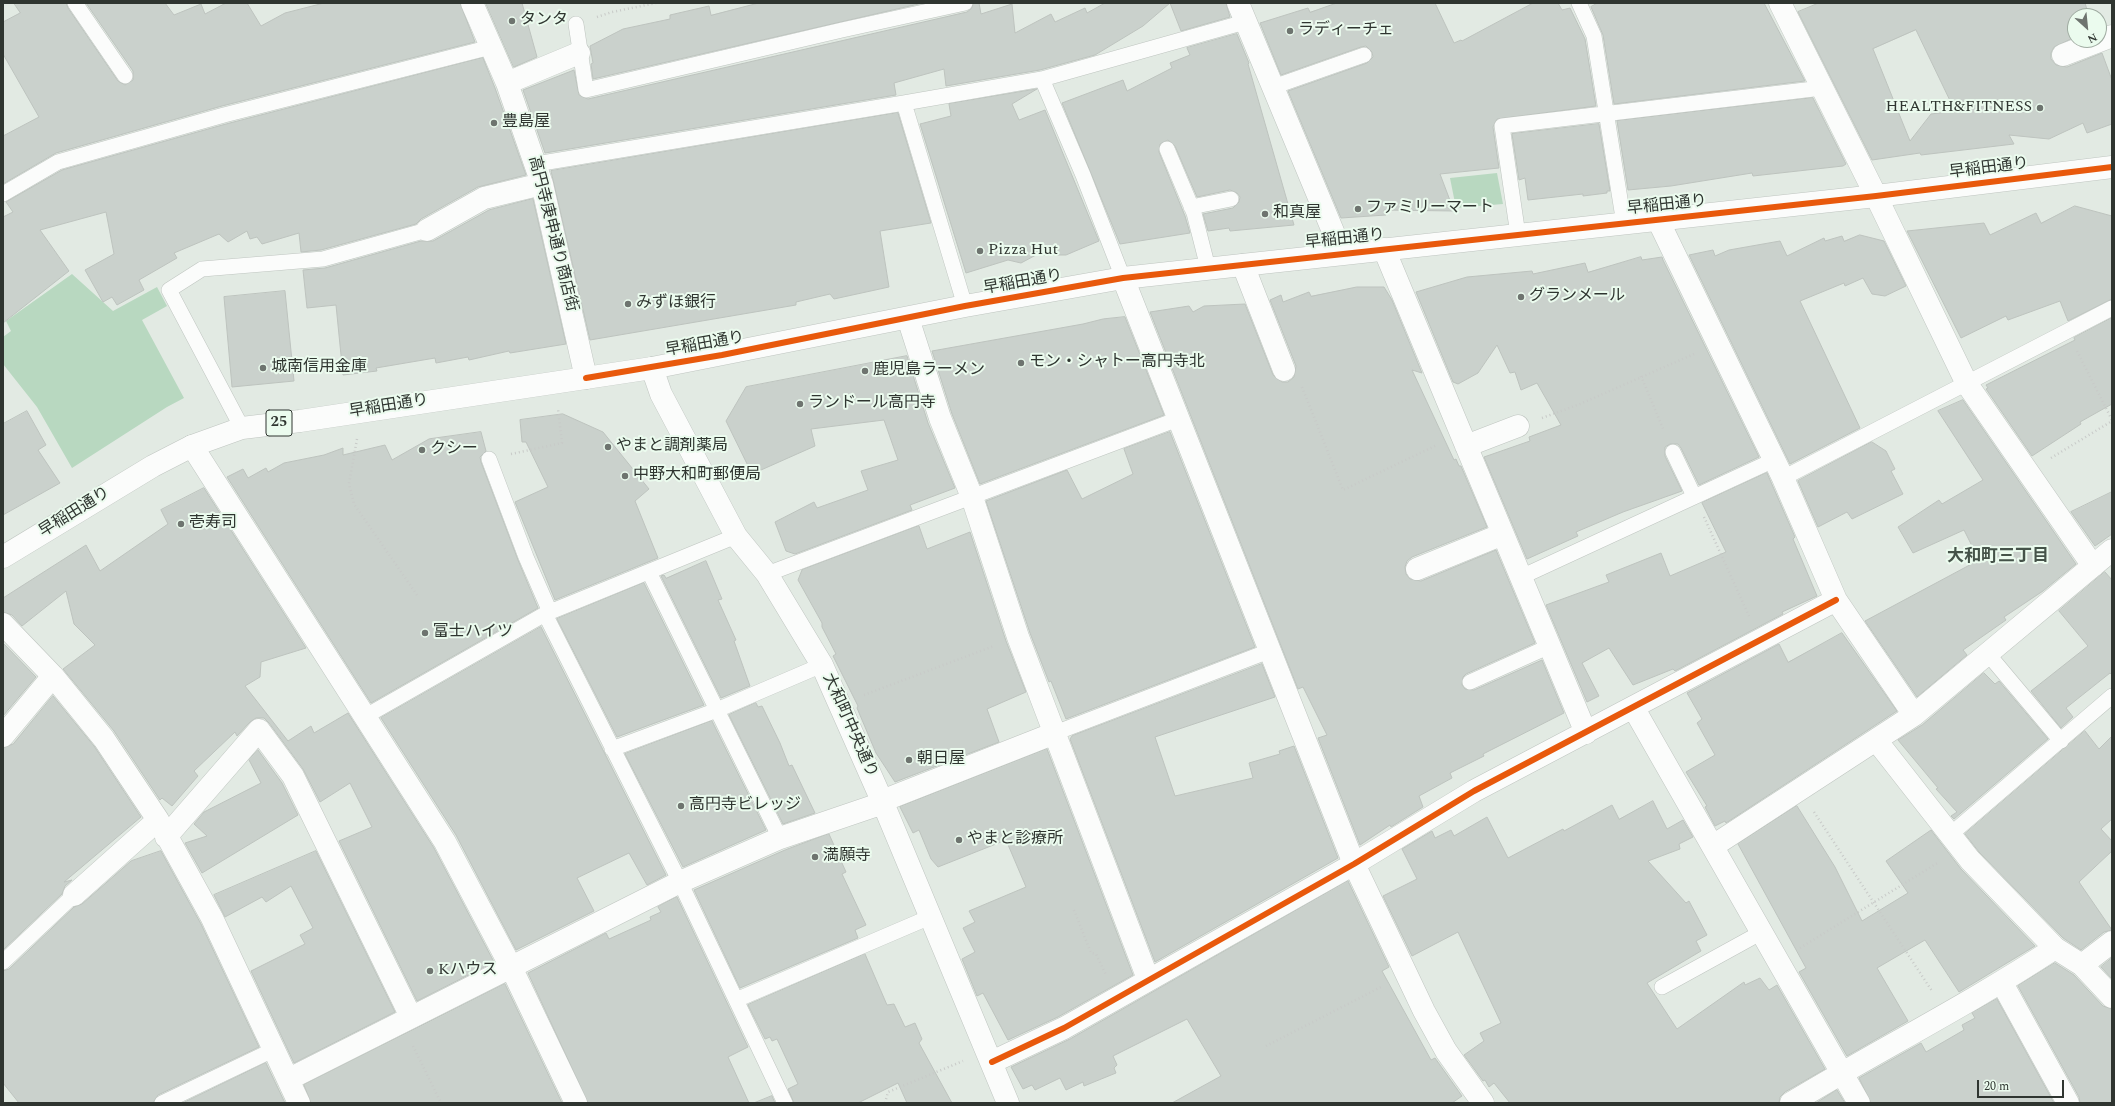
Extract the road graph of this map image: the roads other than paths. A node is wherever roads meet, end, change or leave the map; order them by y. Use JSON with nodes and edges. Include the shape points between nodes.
{"nodes":[{"id":1,"x":75,"y":3,"type":"edge"},
{"id":2,"x":472,"y":3,"type":"edge"},
{"id":3,"x":965,"y":3,"type":"edge"},
{"id":4,"x":1579,"y":3,"type":"edge"},
{"id":5,"x":1780,"y":3,"type":"edge"},
{"id":6,"x":1242,"y":12,"type":"edge"},
{"id":7,"x":576,"y":24,"type":"road end"},
{"id":8,"x":2112,"y":36,"type":"edge"},
{"id":9,"x":491,"y":47,"type":"junction"},
{"id":10,"x":579,"y":53,"type":"junction"},
{"id":11,"x":1364,"y":55,"type":"dead end"},
{"id":12,"x":2063,"y":55,"type":"dead end"},
{"id":13,"x":125,"y":76,"type":"dead end"},
{"id":14,"x":1042,"y":79,"type":"junction"},
{"id":15,"x":507,"y":83,"type":"junction"},
{"id":16,"x":1273,"y":87,"type":"junction"},
{"id":17,"x":1822,"y":88,"type":"junction"},
{"id":18,"x":904,"y":102,"type":"junction"},
{"id":19,"x":1607,"y":114,"type":"junction"},
{"id":20,"x":1167,"y":149,"type":"dead end"},
{"id":21,"x":2112,"y":167,"type":"edge"},
{"id":22,"x":539,"y":174,"type":"junction"},
{"id":23,"x":3,"y":194,"type":"edge"},
{"id":24,"x":1876,"y":196,"type":"junction"},
{"id":25,"x":1231,"y":198,"type":"dead end"},
{"id":26,"x":1191,"y":207,"type":"junction"},
{"id":27,"x":1658,"y":220,"type":"junction"},
{"id":28,"x":1624,"y":224,"type":"junction"},
{"id":29,"x":427,"y":230,"type":"joint"},
{"id":30,"x":1518,"y":235,"type":"junction"},
{"id":31,"x":1384,"y":249,"type":"junction"},
{"id":32,"x":1342,"y":253,"type":"junction"},
{"id":33,"x":1243,"y":264,"type":"junction"},
{"id":34,"x":1208,"y":268,"type":"junction"},
{"id":35,"x":1124,"y":278,"type":"junction"},
{"id":36,"x":965,"y":306,"type":"junction"},
{"id":37,"x":2112,"y":308,"type":"edge"},
{"id":38,"x":908,"y":318,"type":"junction"},
{"id":39,"x":652,"y":368,"type":"junction"},
{"id":40,"x":1284,"y":370,"type":"road end"},
{"id":41,"x":586,"y":378,"type":"junction"},
{"id":42,"x":1967,"y":384,"type":"junction"},
{"id":43,"x":1178,"y":419,"type":"junction"},
{"id":44,"x":1518,"y":426,"type":"road end"},
{"id":45,"x":242,"y":428,"type":"junction"},
{"id":46,"x":1464,"y":440,"type":"junction"},
{"id":47,"x":192,"y":446,"type":"junction"},
{"id":48,"x":1673,"y":452,"type":"road end"},
{"id":49,"x":490,"y":459,"type":"road end"},
{"id":50,"x":1778,"y":469,"type":"junction"},
{"id":51,"x":1694,"y":496,"type":"junction"},
{"id":52,"x":972,"y":497,"type":"junction"},
{"id":53,"x":1503,"y":534,"type":"junction"},
{"id":54,"x":736,"y":536,"type":"junction"},
{"id":55,"x":3,"y":558,"type":"edge"},
{"id":56,"x":2105,"y":560,"type":"edge"},
{"id":57,"x":1417,"y":570,"type":"dead end"},
{"id":58,"x":649,"y":572,"type":"junction"},
{"id":59,"x":767,"y":574,"type":"junction"},
{"id":60,"x":1521,"y":577,"type":"junction"},
{"id":61,"x":1836,"y":600,"type":"junction"},
{"id":62,"x":548,"y":613,"type":"junction"},
{"id":63,"x":3,"y":624,"type":"edge"},
{"id":64,"x":1550,"y":646,"type":"junction"},
{"id":65,"x":1269,"y":651,"type":"junction"},
{"id":66,"x":1988,"y":654,"type":"junction"},
{"id":67,"x":822,"y":665,"type":"junction"},
{"id":68,"x":53,"y":676,"type":"junction"},
{"id":69,"x":1470,"y":682,"type":"dead end"},
{"id":70,"x":2112,"y":696,"type":"edge"},
{"id":71,"x":1633,"y":707,"type":"junction"},
{"id":72,"x":717,"y":710,"type":"junction"},
{"id":73,"x":1914,"y":715,"type":"junction"},
{"id":74,"x":366,"y":716,"type":"junction"},
{"id":75,"x":1055,"y":733,"type":"junction"},
{"id":76,"x":1586,"y":733,"type":"junction"},
{"id":77,"x":3,"y":736,"type":"edge"},
{"id":78,"x":1876,"y":740,"type":"junction"},
{"id":79,"x":2060,"y":741,"type":"junction"},
{"id":80,"x":612,"y":749,"type":"junction"},
{"id":81,"x":882,"y":802,"type":"junction"},
{"id":82,"x":162,"y":828,"type":"junction"},
{"id":83,"x":780,"y":838,"type":"junction"},
{"id":84,"x":1956,"y":841,"type":"junction"},
{"id":85,"x":1713,"y":846,"type":"junction"},
{"id":86,"x":1354,"y":864,"type":"junction"},
{"id":87,"x":680,"y":882,"type":"junction"},
{"id":88,"x":74,"y":895,"type":"joint"},
{"id":89,"x":930,"y":917,"type":"junction"},
{"id":90,"x":1762,"y":932,"type":"junction"},
{"id":91,"x":2112,"y":942,"type":"edge"},
{"id":92,"x":2055,"y":948,"type":"junction"},
{"id":93,"x":3,"y":962,"type":"edge"},
{"id":94,"x":2082,"y":965,"type":"junction"},
{"id":95,"x":511,"y":967,"type":"junction"},
{"id":96,"x":1148,"y":979,"type":"junction"},
{"id":97,"x":2002,"y":983,"type":"junction"},
{"id":98,"x":1662,"y":987,"type":"dead end"},
{"id":99,"x":2112,"y":997,"type":"edge"},
{"id":100,"x":736,"y":1000,"type":"junction"},
{"id":101,"x":406,"y":1020,"type":"junction"},
{"id":102,"x":275,"y":1049,"type":"junction"},
{"id":103,"x":990,"y":1057,"type":"junction"},
{"id":104,"x":1842,"y":1072,"type":"junction"},
{"id":105,"x":290,"y":1079,"type":"junction"},
{"id":106,"x":1478,"y":1101,"type":"edge"},
{"id":107,"x":162,"y":1103,"type":"edge"},
{"id":108,"x":299,"y":1103,"type":"edge"},
{"id":109,"x":576,"y":1103,"type":"edge"},
{"id":110,"x":785,"y":1103,"type":"edge"},
{"id":111,"x":1008,"y":1103,"type":"edge"},
{"id":112,"x":1791,"y":1103,"type":"edge"},
{"id":113,"x":1859,"y":1103,"type":"edge"},
{"id":114,"x":2068,"y":1103,"type":"edge"}],
"edges":[{"from":1,"to":13,"type":"lane"},
{"from":2,"to":9,"type":"street","name":"高円寺庚申通り商店街"},
{"from":3,"to":10,"type":"lane","via":[[586,90]]},
{"from":4,"to":19,"type":"lane","via":[[1594,36]]},
{"from":5,"to":17,"type":"street"},
{"from":6,"to":14,"type":"lane"},
{"from":6,"to":16,"type":"street"},
{"from":7,"to":10,"type":"lane"},
{"from":8,"to":12,"type":"street"},
{"from":9,"to":15,"type":"street","name":"高円寺庚申通り商店街"},
{"from":9,"to":23,"type":"lane","via":[[224,115],[58,162]]},
{"from":10,"to":15,"type":"street"},
{"from":11,"to":16,"type":"lane"},
{"from":14,"to":18,"type":"lane"},
{"from":14,"to":35,"type":"lane"},
{"from":15,"to":22,"type":"street","name":"高円寺庚申通り商店街"},
{"from":16,"to":32,"type":"street"},
{"from":17,"to":19,"type":"lane"},
{"from":17,"to":24,"type":"street"},
{"from":18,"to":22,"type":"lane"},
{"from":18,"to":36,"type":"lane"},
{"from":19,"to":28,"type":"lane"},
{"from":19,"to":30,"type":"lane","via":[[1502,126]]},
{"from":20,"to":26,"type":"lane"},
{"from":21,"to":24,"type":"street","name":"早稲田通り","number":"25"},
{"from":22,"to":29,"type":"street","via":[[484,198]]},
{"from":22,"to":41,"type":"street","name":"高円寺庚申通り商店街"},
{"from":24,"to":27,"type":"street","name":"早稲田通り","number":"25"},
{"from":24,"to":42,"type":"street"},
{"from":25,"to":26,"type":"lane"},
{"from":26,"to":34,"type":"lane"},
{"from":27,"to":28,"type":"street","name":"早稲田通り","number":"25"},
{"from":27,"to":50,"type":"street"},
{"from":28,"to":30,"type":"street","name":"早稲田通り","number":"25"},
{"from":29,"to":45,"type":"lane","via":[[322,260],[202,269],[169,290]]},
{"from":30,"to":31,"type":"street","name":"早稲田通り","number":"25"},
{"from":31,"to":32,"type":"street","name":"早稲田通り","number":"25"},
{"from":31,"to":46,"type":"street"},
{"from":32,"to":33,"type":"street","name":"早稲田通り","number":"25"},
{"from":33,"to":34,"type":"street","name":"早稲田通り","number":"25"},
{"from":33,"to":40,"type":"street"},
{"from":34,"to":35,"type":"street","name":"早稲田通り","number":"25"},
{"from":35,"to":36,"type":"street","name":"早稲田通り","number":"25"},
{"from":35,"to":43,"type":"street"},
{"from":36,"to":38,"type":"street","name":"早稲田通り","number":"25"},
{"from":37,"to":42,"type":"lane"},
{"from":38,"to":39,"type":"street","name":"早稲田通り","number":"25"},
{"from":38,"to":52,"type":"street","via":[[940,418]]},
{"from":39,"to":41,"type":"street","name":"早稲田通り","number":"25"},
{"from":39,"to":54,"type":"street","name":"大和町中央通り","via":[[662,394]]},
{"from":41,"to":45,"type":"street","name":"早稲田通り","number":"25"},
{"from":42,"to":50,"type":"lane"},
{"from":42,"to":56,"type":"street","via":[[2028,472]]},
{"from":43,"to":52,"type":"lane"},
{"from":43,"to":65,"type":"street"},
{"from":44,"to":46,"type":"street"},
{"from":45,"to":47,"type":"street","name":"早稲田通り","number":"25"},
{"from":46,"to":53,"type":"street"},
{"from":47,"to":55,"type":"street","name":"早稲田通り","number":"25","via":[[153,466]]},
{"from":47,"to":74,"type":"street"},
{"from":48,"to":51,"type":"lane"},
{"from":49,"to":62,"type":"lane"},
{"from":50,"to":51,"type":"lane"},
{"from":50,"to":61,"type":"street"},
{"from":51,"to":60,"type":"lane"},
{"from":52,"to":59,"type":"lane"},
{"from":52,"to":75,"type":"street","via":[[1018,637]]},
{"from":53,"to":57,"type":"street"},
{"from":53,"to":60,"type":"street"},
{"from":54,"to":58,"type":"lane"},
{"from":54,"to":59,"type":"street","name":"大和町中央通り"},
{"from":56,"to":66,"type":"street"},
{"from":58,"to":62,"type":"lane"},
{"from":58,"to":72,"type":"lane"},
{"from":59,"to":67,"type":"street","name":"大和町中央通り"},
{"from":60,"to":64,"type":"street"},
{"from":61,"to":71,"type":"street"},
{"from":61,"to":73,"type":"street"},
{"from":62,"to":74,"type":"lane"},
{"from":62,"to":80,"type":"lane"},
{"from":63,"to":68,"type":"street"},
{"from":64,"to":69,"type":"lane"},
{"from":64,"to":76,"type":"street"},
{"from":65,"to":75,"type":"lane"},
{"from":65,"to":86,"type":"street"},
{"from":66,"to":73,"type":"street"},
{"from":66,"to":79,"type":"lane"},
{"from":67,"to":72,"type":"lane"},
{"from":67,"to":81,"type":"street","name":"大和町中央通り"},
{"from":68,"to":77,"type":"street"},
{"from":68,"to":82,"type":"street","via":[[104,739]]},
{"from":70,"to":79,"type":"lane"},
{"from":71,"to":76,"type":"street"},
{"from":71,"to":85,"type":"street"},
{"from":72,"to":80,"type":"lane"},
{"from":72,"to":83,"type":"lane"},
{"from":73,"to":78,"type":"street"},
{"from":74,"to":95,"type":"street","via":[[445,842]]},
{"from":75,"to":81,"type":"street"},
{"from":75,"to":96,"type":"street"},
{"from":76,"to":86,"type":"street","via":[[1474,791]]},
{"from":78,"to":84,"type":"street"},
{"from":78,"to":85,"type":"street"},
{"from":79,"to":84,"type":"lane"},
{"from":80,"to":87,"type":"lane"},
{"from":81,"to":83,"type":"street"},
{"from":81,"to":89,"type":"street","name":"大和町中央通り"},
{"from":82,"to":88,"type":"street"},
{"from":82,"to":101,"type":"street","via":[[259,730],[293,776]]},
{"from":82,"to":102,"type":"street","via":[[212,918]]},
{"from":83,"to":87,"type":"street"},
{"from":84,"to":92,"type":"street","via":[[1970,860]]},
{"from":85,"to":90,"type":"street"},
{"from":86,"to":96,"type":"street"},
{"from":86,"to":106,"type":"street","via":[[1446,1052]]},
{"from":87,"to":95,"type":"street"},
{"from":87,"to":100,"type":"lane"},
{"from":88,"to":93,"type":"lane"},
{"from":89,"to":100,"type":"lane"},
{"from":89,"to":103,"type":"street","name":"大和町中央通り"},
{"from":90,"to":98,"type":"lane"},
{"from":90,"to":104,"type":"street"},
{"from":91,"to":94,"type":"street"},
{"from":92,"to":94,"type":"street"},
{"from":92,"to":97,"type":"street"},
{"from":94,"to":99,"type":"street"},
{"from":95,"to":101,"type":"street"},
{"from":95,"to":109,"type":"street"},
{"from":96,"to":103,"type":"street","via":[[1064,1028]]},
{"from":97,"to":104,"type":"street"},
{"from":97,"to":114,"type":"street"},
{"from":100,"to":110,"type":"lane"},
{"from":101,"to":105,"type":"street"},
{"from":102,"to":105,"type":"street"},
{"from":102,"to":107,"type":"lane"},
{"from":103,"to":111,"type":"street","name":"大和町中央通り"},
{"from":104,"to":112,"type":"street"},
{"from":104,"to":113,"type":"street"},
{"from":105,"to":108,"type":"street"}]}
